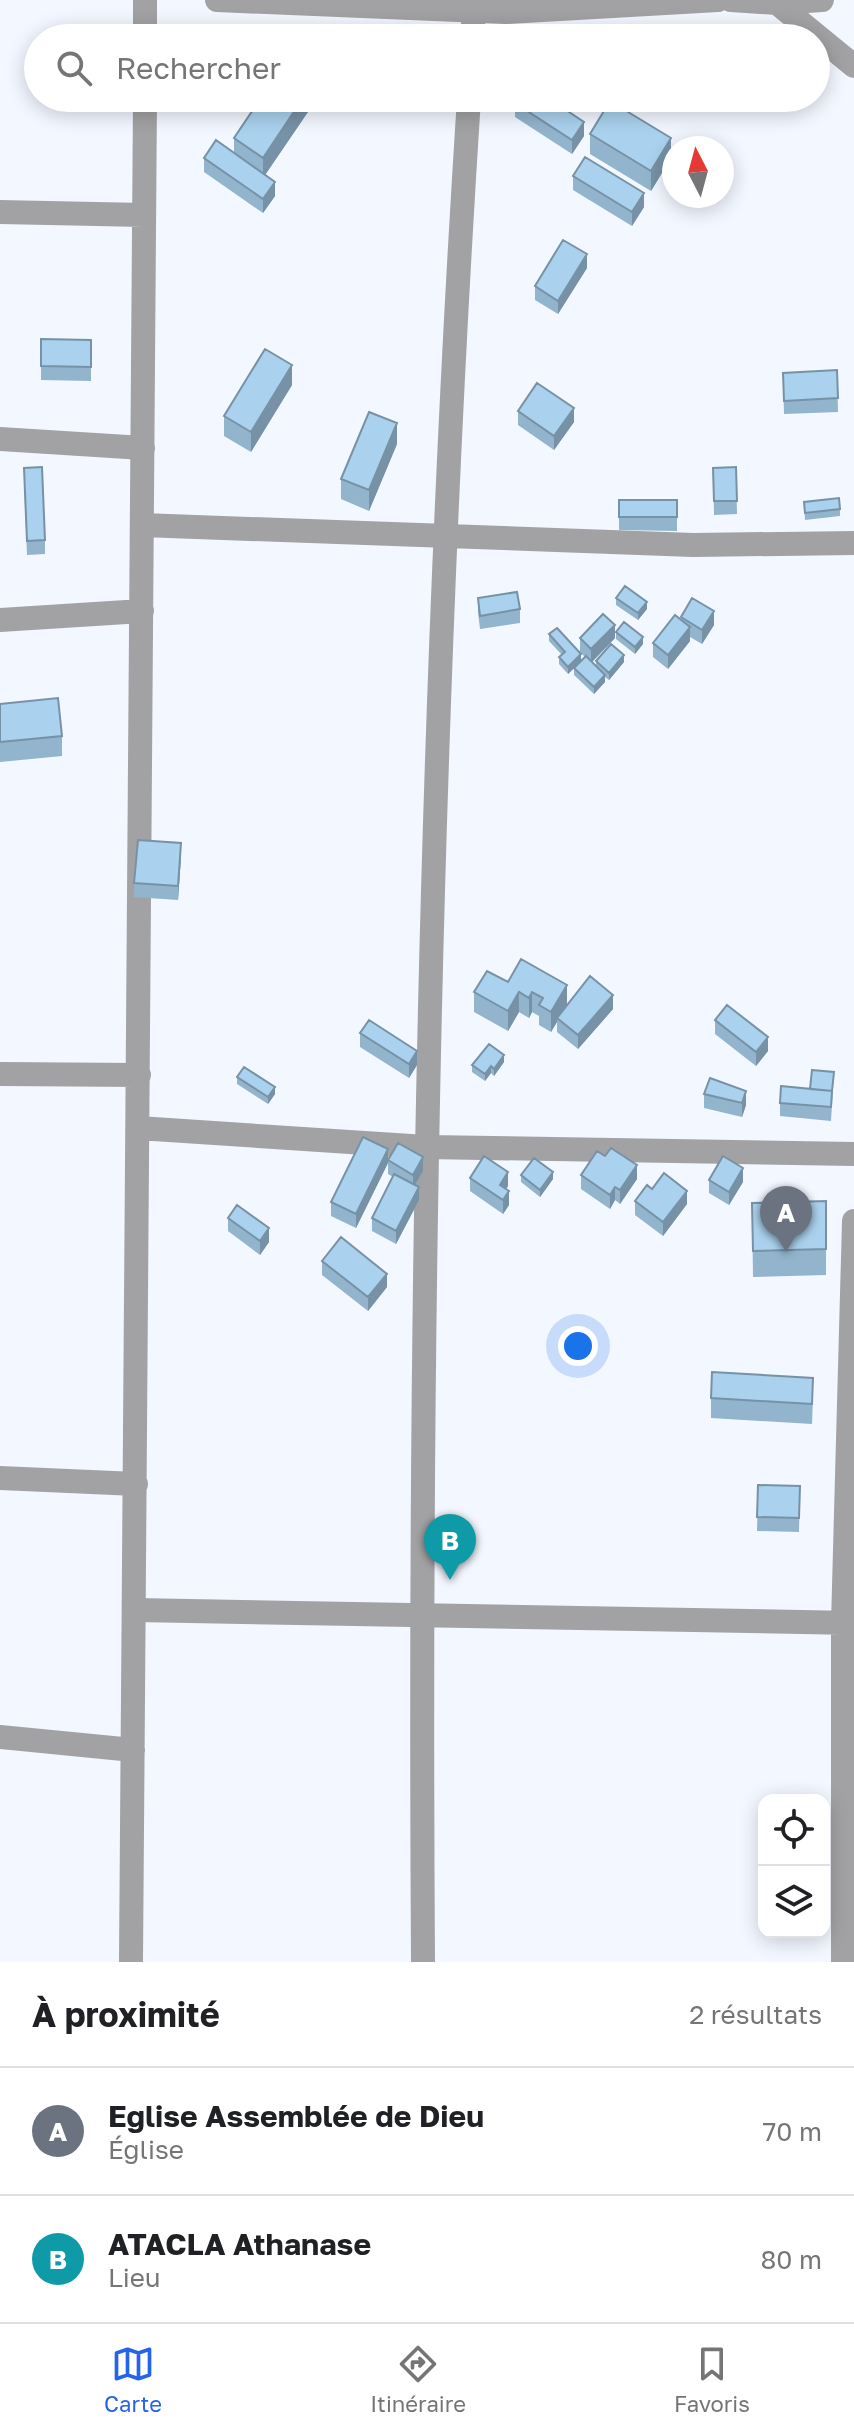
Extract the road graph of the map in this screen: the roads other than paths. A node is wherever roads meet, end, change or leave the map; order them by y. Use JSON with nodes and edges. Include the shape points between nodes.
{"nodes":[{"id":1,"x":145,"y":0,"type":"edge"},
{"id":2,"x":718,"y":0,"type":"edge"},
{"id":3,"x":731,"y":0,"type":"edge"},
{"id":4,"x":822,"y":0,"type":"edge"},
{"id":5,"x":230,"y":1,"type":"edge"},
{"id":6,"x":777,"y":3,"type":"junction"},
{"id":7,"x":502,"y":6,"type":"edge"},
{"id":8,"x":474,"y":12,"type":"junction"},
{"id":9,"x":145,"y":24,"type":"edge"},
{"id":10,"x":473,"y":24,"type":"edge"},
{"id":11,"x":803,"y":24,"type":"edge"},
{"id":12,"x":830,"y":46,"type":"edge"},
{"id":13,"x":854,"y":66,"type":"edge"},
{"id":14,"x":145,"y":112,"type":"edge"},
{"id":15,"x":468,"y":112,"type":"edge"},
{"id":16,"x":0,"y":212,"type":"edge"},
{"id":17,"x":144,"y":215,"type":"junction"},
{"id":18,"x":0,"y":439,"type":"edge"},
{"id":19,"x":143,"y":448,"type":"junction"},
{"id":20,"x":142,"y":525,"type":"junction"},
{"id":21,"x":444,"y":537,"type":"junction"},
{"id":22,"x":854,"y":543,"type":"edge"},
{"id":23,"x":142,"y":611,"type":"junction"},
{"id":24,"x":0,"y":620,"type":"edge"},
{"id":25,"x":0,"y":1074,"type":"edge"},
{"id":26,"x":139,"y":1075,"type":"junction"},
{"id":27,"x":138,"y":1128,"type":"junction"},
{"id":28,"x":426,"y":1147,"type":"junction"},
{"id":29,"x":854,"y":1154,"type":"edge"},
{"id":30,"x":854,"y":1221,"type":"edge"},
{"id":31,"x":0,"y":1478,"type":"edge"},
{"id":32,"x":136,"y":1484,"type":"junction"},
{"id":33,"x":135,"y":1610,"type":"junction"},
{"id":34,"x":421,"y":1613,"type":"junction"},
{"id":35,"x":849,"y":1623,"type":"edge"},
{"id":36,"x":0,"y":1737,"type":"edge"},
{"id":37,"x":133,"y":1750,"type":"junction"},
{"id":38,"x":131,"y":1962,"type":"edge"},
{"id":39,"x":423,"y":1962,"type":"edge"},
{"id":40,"x":843,"y":1962,"type":"edge"}],
"edges":[{"from":1,"to":9,"type":"street"},
{"from":2,"to":7,"type":"street"},
{"from":3,"to":6,"type":"street"},
{"from":4,"to":6,"type":"street"},
{"from":5,"to":8,"type":"street"},
{"from":6,"to":11,"type":"street"},
{"from":7,"to":8,"type":"street"},
{"from":8,"to":10,"type":"street"},
{"from":12,"to":13,"type":"street"},
{"from":14,"to":17,"type":"street"},
{"from":15,"to":21,"type":"street"},
{"from":16,"to":17,"type":"street"},
{"from":17,"to":19,"type":"street"},
{"from":18,"to":19,"type":"street"},
{"from":19,"to":20,"type":"street"},
{"from":20,"to":21,"type":"street"},
{"from":20,"to":23,"type":"street"},
{"from":21,"to":22,"type":"street","via":[[693,545]]},
{"from":21,"to":28,"type":"street"},
{"from":23,"to":24,"type":"street"},
{"from":23,"to":26,"type":"street"},
{"from":25,"to":26,"type":"street"},
{"from":26,"to":27,"type":"street"},
{"from":27,"to":28,"type":"street"},
{"from":27,"to":32,"type":"street"},
{"from":28,"to":29,"type":"street"},
{"from":28,"to":34,"type":"street"},
{"from":30,"to":35,"type":"street"},
{"from":31,"to":32,"type":"street"},
{"from":32,"to":33,"type":"street"},
{"from":33,"to":34,"type":"street"},
{"from":33,"to":37,"type":"street"},
{"from":34,"to":35,"type":"street"},
{"from":34,"to":39,"type":"street"},
{"from":35,"to":40,"type":"street"},
{"from":36,"to":37,"type":"street"},
{"from":37,"to":38,"type":"street"}]}
